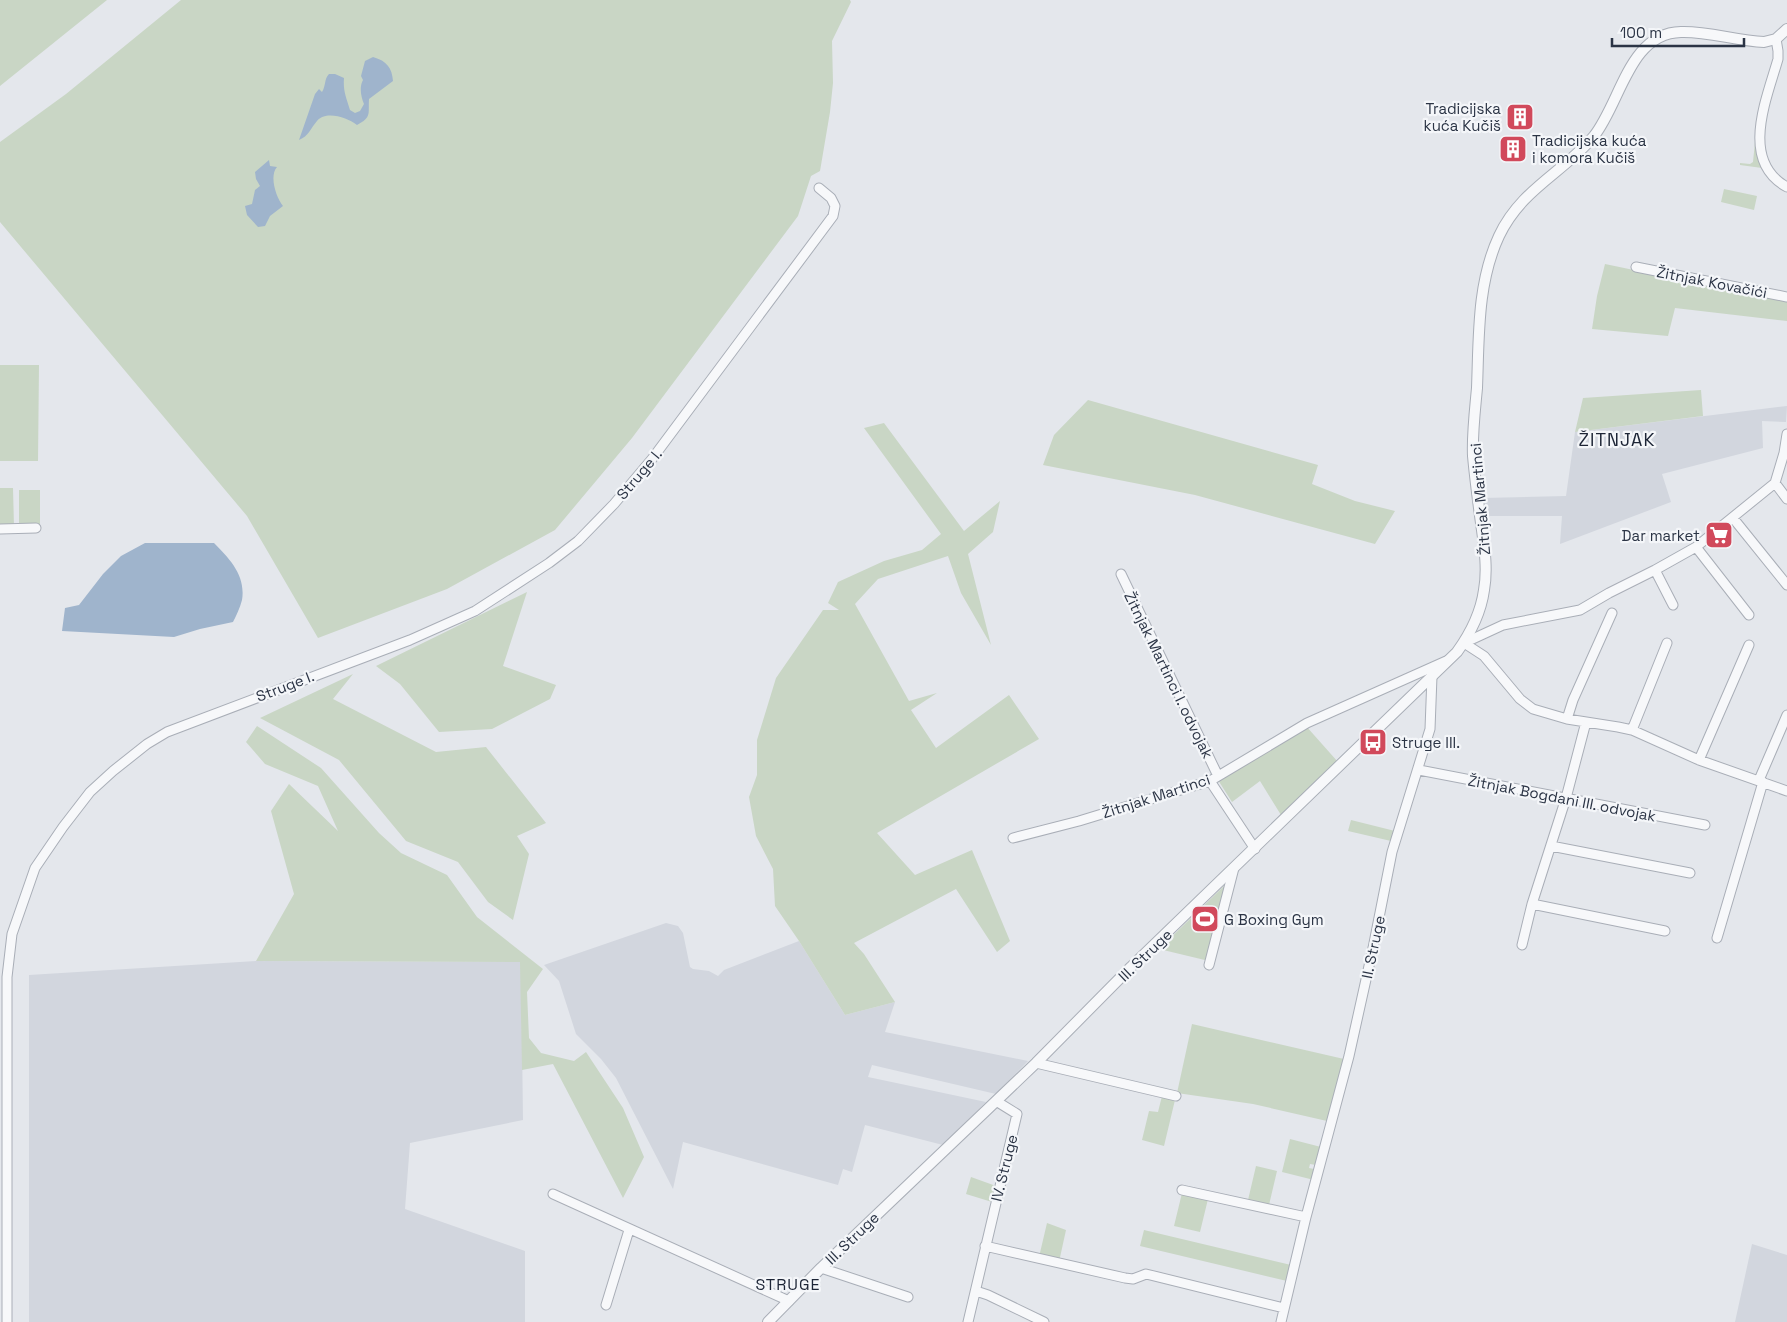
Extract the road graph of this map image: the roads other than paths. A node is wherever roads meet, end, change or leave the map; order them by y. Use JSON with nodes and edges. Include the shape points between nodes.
{"nodes":[{"id":1,"x":1787,"y":29,"type":"edge"},
{"id":2,"x":1776,"y":39,"type":"junction"},
{"id":3,"x":1787,"y":187,"type":"edge"},
{"id":4,"x":819,"y":188,"type":"dead end"},
{"id":5,"x":1636,"y":268,"type":"dead end"},
{"id":6,"x":1787,"y":297,"type":"edge"},
{"id":7,"x":1787,"y":434,"type":"edge"},
{"id":8,"x":1775,"y":482,"type":"junction"},
{"id":9,"x":1787,"y":499,"type":"edge"},
{"id":10,"x":1733,"y":518,"type":"junction"},
{"id":11,"x":36,"y":528,"type":"dead end"},
{"id":12,"x":0,"y":529,"type":"edge"},
{"id":13,"x":1696,"y":547,"type":"junction"},
{"id":14,"x":1655,"y":570,"type":"junction"},
{"id":15,"x":1121,"y":574,"type":"dead end"},
{"id":16,"x":1787,"y":585,"type":"edge"},
{"id":17,"x":1673,"y":604,"type":"dead end"},
{"id":18,"x":1612,"y":613,"type":"dead end"},
{"id":19,"x":1749,"y":615,"type":"dead end"},
{"id":20,"x":1464,"y":643,"type":"junction"},
{"id":21,"x":1667,"y":643,"type":"dead end"},
{"id":22,"x":1749,"y":645,"type":"dead end"},
{"id":23,"x":1449,"y":660,"type":"junction"},
{"id":24,"x":1432,"y":676,"type":"junction"},
{"id":25,"x":1787,"y":715,"type":"edge"},
{"id":26,"x":1567,"y":719,"type":"junction"},
{"id":27,"x":1586,"y":722,"type":"junction"},
{"id":28,"x":1632,"y":730,"type":"junction"},
{"id":29,"x":1699,"y":760,"type":"junction"},
{"id":30,"x":1419,"y":770,"type":"junction"},
{"id":31,"x":1214,"y":778,"type":"junction"},
{"id":32,"x":1761,"y":781,"type":"junction"},
{"id":33,"x":1787,"y":791,"type":"edge"},
{"id":34,"x":1566,"y":798,"type":"junction"},
{"id":35,"x":1704,"y":825,"type":"dead end"},
{"id":36,"x":1013,"y":838,"type":"dead end"},
{"id":37,"x":1551,"y":846,"type":"junction"},
{"id":38,"x":1255,"y":849,"type":"junction"},
{"id":39,"x":1234,"y":868,"type":"junction"},
{"id":40,"x":1690,"y":873,"type":"dead end"},
{"id":41,"x":1532,"y":904,"type":"junction"},
{"id":42,"x":1665,"y":931,"type":"dead end"},
{"id":43,"x":1717,"y":938,"type":"dead end"},
{"id":44,"x":1522,"y":945,"type":"dead end"},
{"id":45,"x":1209,"y":964,"type":"dead end"},
{"id":46,"x":1036,"y":1063,"type":"junction"},
{"id":47,"x":1176,"y":1096,"type":"dead end"},
{"id":48,"x":996,"y":1101,"type":"junction"},
{"id":49,"x":1182,"y":1190,"type":"dead end"},
{"id":50,"x":553,"y":1194,"type":"dead end"},
{"id":51,"x":1306,"y":1217,"type":"junction"},
{"id":52,"x":629,"y":1230,"type":"junction"},
{"id":53,"x":984,"y":1246,"type":"junction"},
{"id":54,"x":821,"y":1268,"type":"junction"},
{"id":55,"x":976,"y":1291,"type":"junction"},
{"id":56,"x":908,"y":1297,"type":"dead end"},
{"id":57,"x":789,"y":1301,"type":"junction"},
{"id":58,"x":606,"y":1305,"type":"dead end"},
{"id":59,"x":1284,"y":1308,"type":"junction"},
{"id":60,"x":7,"y":1322,"type":"edge"},
{"id":61,"x":768,"y":1322,"type":"edge"},
{"id":62,"x":968,"y":1322,"type":"edge"},
{"id":63,"x":1044,"y":1322,"type":"edge"},
{"id":64,"x":1282,"y":1322,"type":"edge"}],
"edges":[{"from":1,"to":2,"type":"street"},
{"from":2,"to":3,"type":"street","via":[[1778,59],[1760,121],[1759,138],[1763,160]]},
{"from":2,"to":20,"type":"street","name":"Žitnjak Martinci","via":[[1756,42],[1680,32],[1658,37],[1649,43],[1635,60],[1606,119],[1593,136],[1518,205],[1499,235],[1490,257],[1482,294],[1473,453],[1484,543],[1485,583],[1480,605]]},
{"from":4,"to":60,"type":"street","name":"Struge I.","via":[[835,206],[833,216],[652,459],[578,541],[549,564],[475,611],[410,640],[167,732],[147,744],[90,792],[63,827],[35,868],[12,934],[7,977]]},
{"from":5,"to":6,"type":"street","name":"Žitnjak Kovačići"},
{"from":7,"to":8,"type":"street"},
{"from":8,"to":9,"type":"street"},
{"from":8,"to":10,"type":"street"},
{"from":10,"to":13,"type":"street"},
{"from":10,"to":16,"type":"street"},
{"from":11,"to":12,"type":"street"},
{"from":13,"to":14,"type":"street"},
{"from":13,"to":19,"type":"street"},
{"from":14,"to":17,"type":"street"},
{"from":14,"to":20,"type":"street","via":[[1580,610],[1503,625]]},
{"from":15,"to":31,"type":"street","name":"Žitnjak Martinci I. odvojak"},
{"from":18,"to":26,"type":"street"},
{"from":20,"to":23,"type":"street","name":"Žitnjak Martinci"},
{"from":20,"to":26,"type":"street","via":[[1484,656],[1526,704],[1540,712]]},
{"from":21,"to":28,"type":"street"},
{"from":22,"to":29,"type":"street"},
{"from":23,"to":24,"type":"street","name":"III. Struge"},
{"from":23,"to":31,"type":"street","name":"Žitnjak Martinci","via":[[1307,723]]},
{"from":24,"to":30,"type":"street","name":"II. Struge","via":[[1430,729]]},
{"from":24,"to":38,"type":"street","name":"III. Struge"},
{"from":25,"to":32,"type":"street"},
{"from":26,"to":27,"type":"street"},
{"from":27,"to":28,"type":"street"},
{"from":27,"to":34,"type":"street"},
{"from":28,"to":29,"type":"street"},
{"from":29,"to":32,"type":"street"},
{"from":30,"to":34,"type":"street","name":"Žitnjak Bogdani III. odvojak"},
{"from":30,"to":51,"type":"street","name":"II. Struge","via":[[1392,852],[1349,1056]]},
{"from":31,"to":36,"type":"street","name":"Žitnjak Martinci","via":[[1079,821]]},
{"from":31,"to":38,"type":"street"},
{"from":32,"to":33,"type":"street"},
{"from":32,"to":43,"type":"street"},
{"from":34,"to":35,"type":"street","name":"Žitnjak Bogdani III. odvojak"},
{"from":34,"to":37,"type":"street"},
{"from":37,"to":40,"type":"street"},
{"from":37,"to":41,"type":"street"},
{"from":38,"to":39,"type":"street","name":"III. Struge"},
{"from":39,"to":45,"type":"street"},
{"from":39,"to":46,"type":"street","name":"III. Struge"},
{"from":41,"to":42,"type":"street"},
{"from":41,"to":44,"type":"street"},
{"from":46,"to":47,"type":"street"},
{"from":46,"to":48,"type":"street","name":"III. Struge"},
{"from":48,"to":53,"type":"street","name":"IV. Struge","via":[[1017,1114]]},
{"from":48,"to":54,"type":"street","name":"III. Struge"},
{"from":49,"to":51,"type":"street"},
{"from":50,"to":52,"type":"street"},
{"from":51,"to":59,"type":"street","name":"II. Struge"},
{"from":52,"to":57,"type":"street"},
{"from":52,"to":58,"type":"street"},
{"from":53,"to":55,"type":"street","name":"IV. Struge"},
{"from":53,"to":59,"type":"street","via":[[1133,1279],[1146,1274]]},
{"from":54,"to":56,"type":"street","name":"III. Struge"},
{"from":54,"to":57,"type":"street","name":"III. Struge"},
{"from":55,"to":62,"type":"street","name":"IV. Struge"},
{"from":55,"to":63,"type":"street"},
{"from":57,"to":61,"type":"street","name":"III. Struge"},
{"from":59,"to":64,"type":"street","name":"II. Struge"}]}
